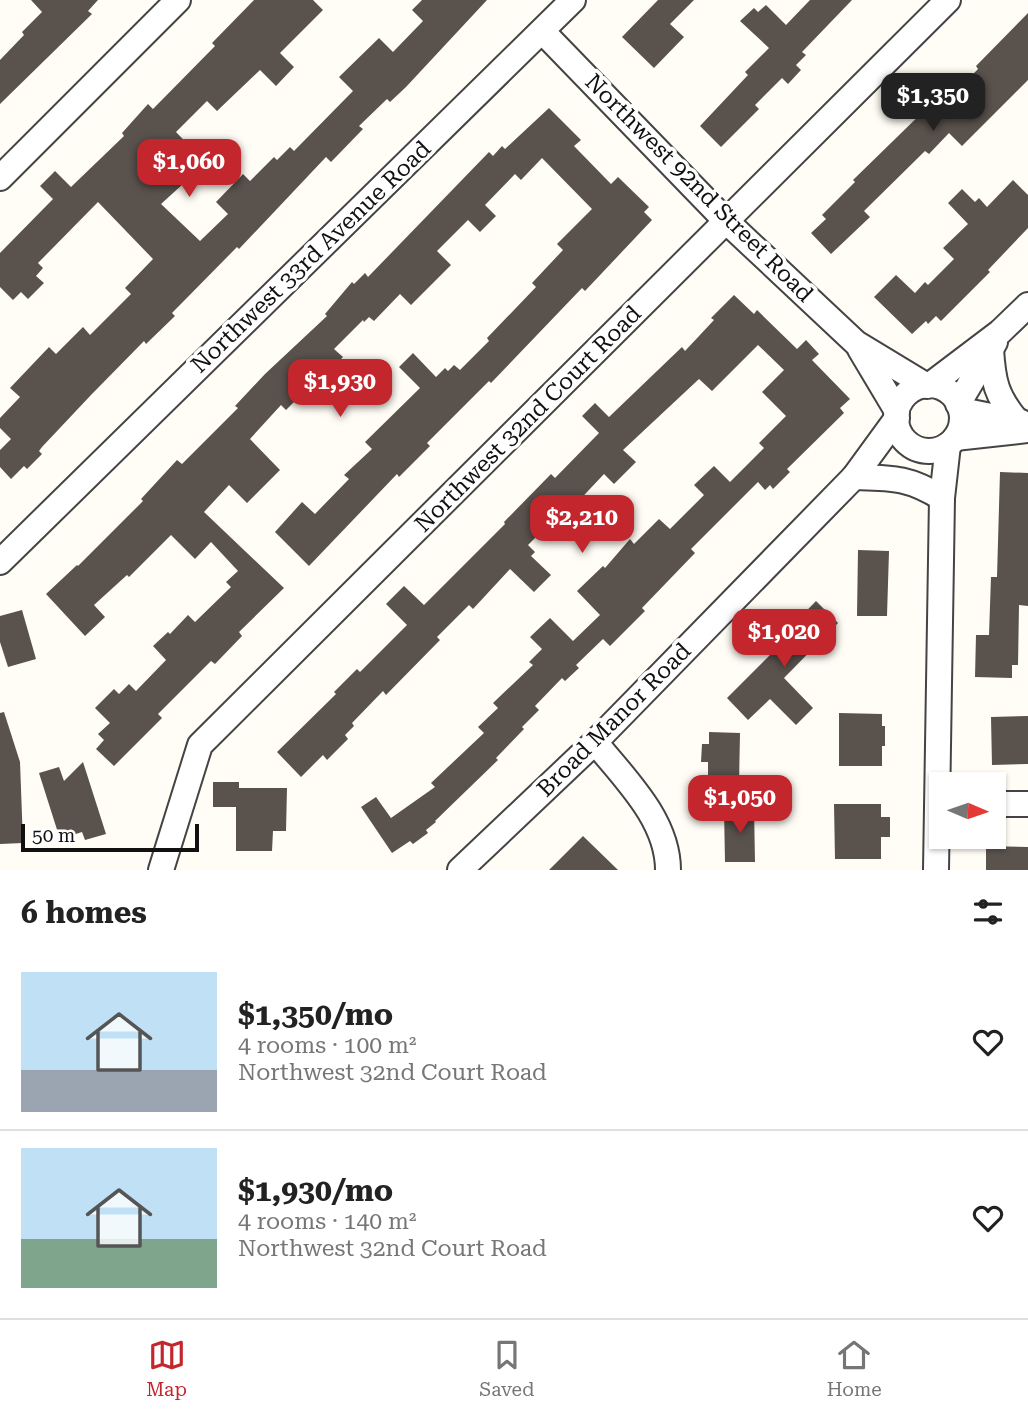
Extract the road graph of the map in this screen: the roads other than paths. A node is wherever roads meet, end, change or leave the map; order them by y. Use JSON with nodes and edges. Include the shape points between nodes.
{"nodes":[{"id":1,"x":178,"y":0,"type":"edge"},
{"id":2,"x":573,"y":0,"type":"edge"},
{"id":3,"x":948,"y":0,"type":"edge"},
{"id":4,"x":543,"y":32,"type":"junction"},
{"id":5,"x":0,"y":178,"type":"edge"},
{"id":6,"x":726,"y":221,"type":"junction"},
{"id":7,"x":1028,"y":305,"type":"edge"},
{"id":8,"x":995,"y":341,"type":"junction"},
{"id":9,"x":856,"y":343,"type":"junction"},
{"id":10,"x":928,"y":385,"type":"junction"},
{"id":11,"x":960,"y":407,"type":"junction"},
{"id":12,"x":897,"y":414,"type":"junction"},
{"id":13,"x":1024,"y":425,"type":"edge"},
{"id":14,"x":951,"y":442,"type":"junction"},
{"id":15,"x":919,"y":450,"type":"junction"},
{"id":16,"x":854,"y":477,"type":"junction"},
{"id":17,"x":942,"y":498,"type":"junction"},
{"id":18,"x":0,"y":562,"type":"edge"},
{"id":19,"x":595,"y":742,"type":"junction"},
{"id":20,"x":939,"y":772,"type":"edge"},
{"id":21,"x":1006,"y":804,"type":"edge"},
{"id":22,"x":1028,"y":804,"type":"edge"},
{"id":23,"x":937,"y":849,"type":"edge"},
{"id":24,"x":161,"y":870,"type":"edge"},
{"id":25,"x":460,"y":870,"type":"edge"},
{"id":26,"x":668,"y":870,"type":"edge"},
{"id":27,"x":936,"y":870,"type":"edge"}],
"edges":[{"from":1,"to":5,"type":"street"},
{"from":2,"to":4,"type":"street","name":"Northwest 33rd Avenue Road"},
{"from":3,"to":6,"type":"street","name":"Northwest 32nd Court Road"},
{"from":4,"to":6,"type":"street","name":"Northwest 92nd Street Road"},
{"from":4,"to":18,"type":"street","name":"Northwest 33rd Avenue Road"},
{"from":6,"to":9,"type":"street","name":"Northwest 92nd Street Road"},
{"from":6,"to":24,"type":"street","name":"Northwest 32nd Court Road","via":[[200,745]]},
{"from":7,"to":8,"type":"street"},
{"from":8,"to":10,"type":"street"},
{"from":8,"to":11,"type":"street"},
{"from":8,"to":13,"type":"street","via":[[993,380],[1002,403]]},
{"from":9,"to":10,"type":"street","name":"Northwest 92nd Street Road"},
{"from":9,"to":12,"type":"street","name":"Northwest 92nd Street Road"},
{"from":10,"to":11,"type":"street","via":[[949,392]]},
{"from":10,"to":12,"type":"street","via":[[909,393]]},
{"from":11,"to":13,"type":"street"},
{"from":11,"to":14,"type":"street","via":[[960,429]]},
{"from":12,"to":15,"type":"street","via":[[901,433]]},
{"from":12,"to":16,"type":"street","name":"Broad Manor Road"},
{"from":13,"to":14,"type":"street"},
{"from":14,"to":15,"type":"street","via":[[939,450]]},
{"from":14,"to":17,"type":"street"},
{"from":15,"to":16,"type":"street","name":"Broad Manor Road"},
{"from":15,"to":17,"type":"street"},
{"from":16,"to":17,"type":"street","via":[[906,480]]},
{"from":16,"to":19,"type":"street","name":"Broad Manor Road"},
{"from":17,"to":20,"type":"street"},
{"from":19,"to":25,"type":"street","name":"Broad Manor Road"},
{"from":19,"to":26,"type":"street","via":[[642,798],[668,851]]},
{"from":21,"to":22,"type":"street"},
{"from":23,"to":27,"type":"street"}]}
